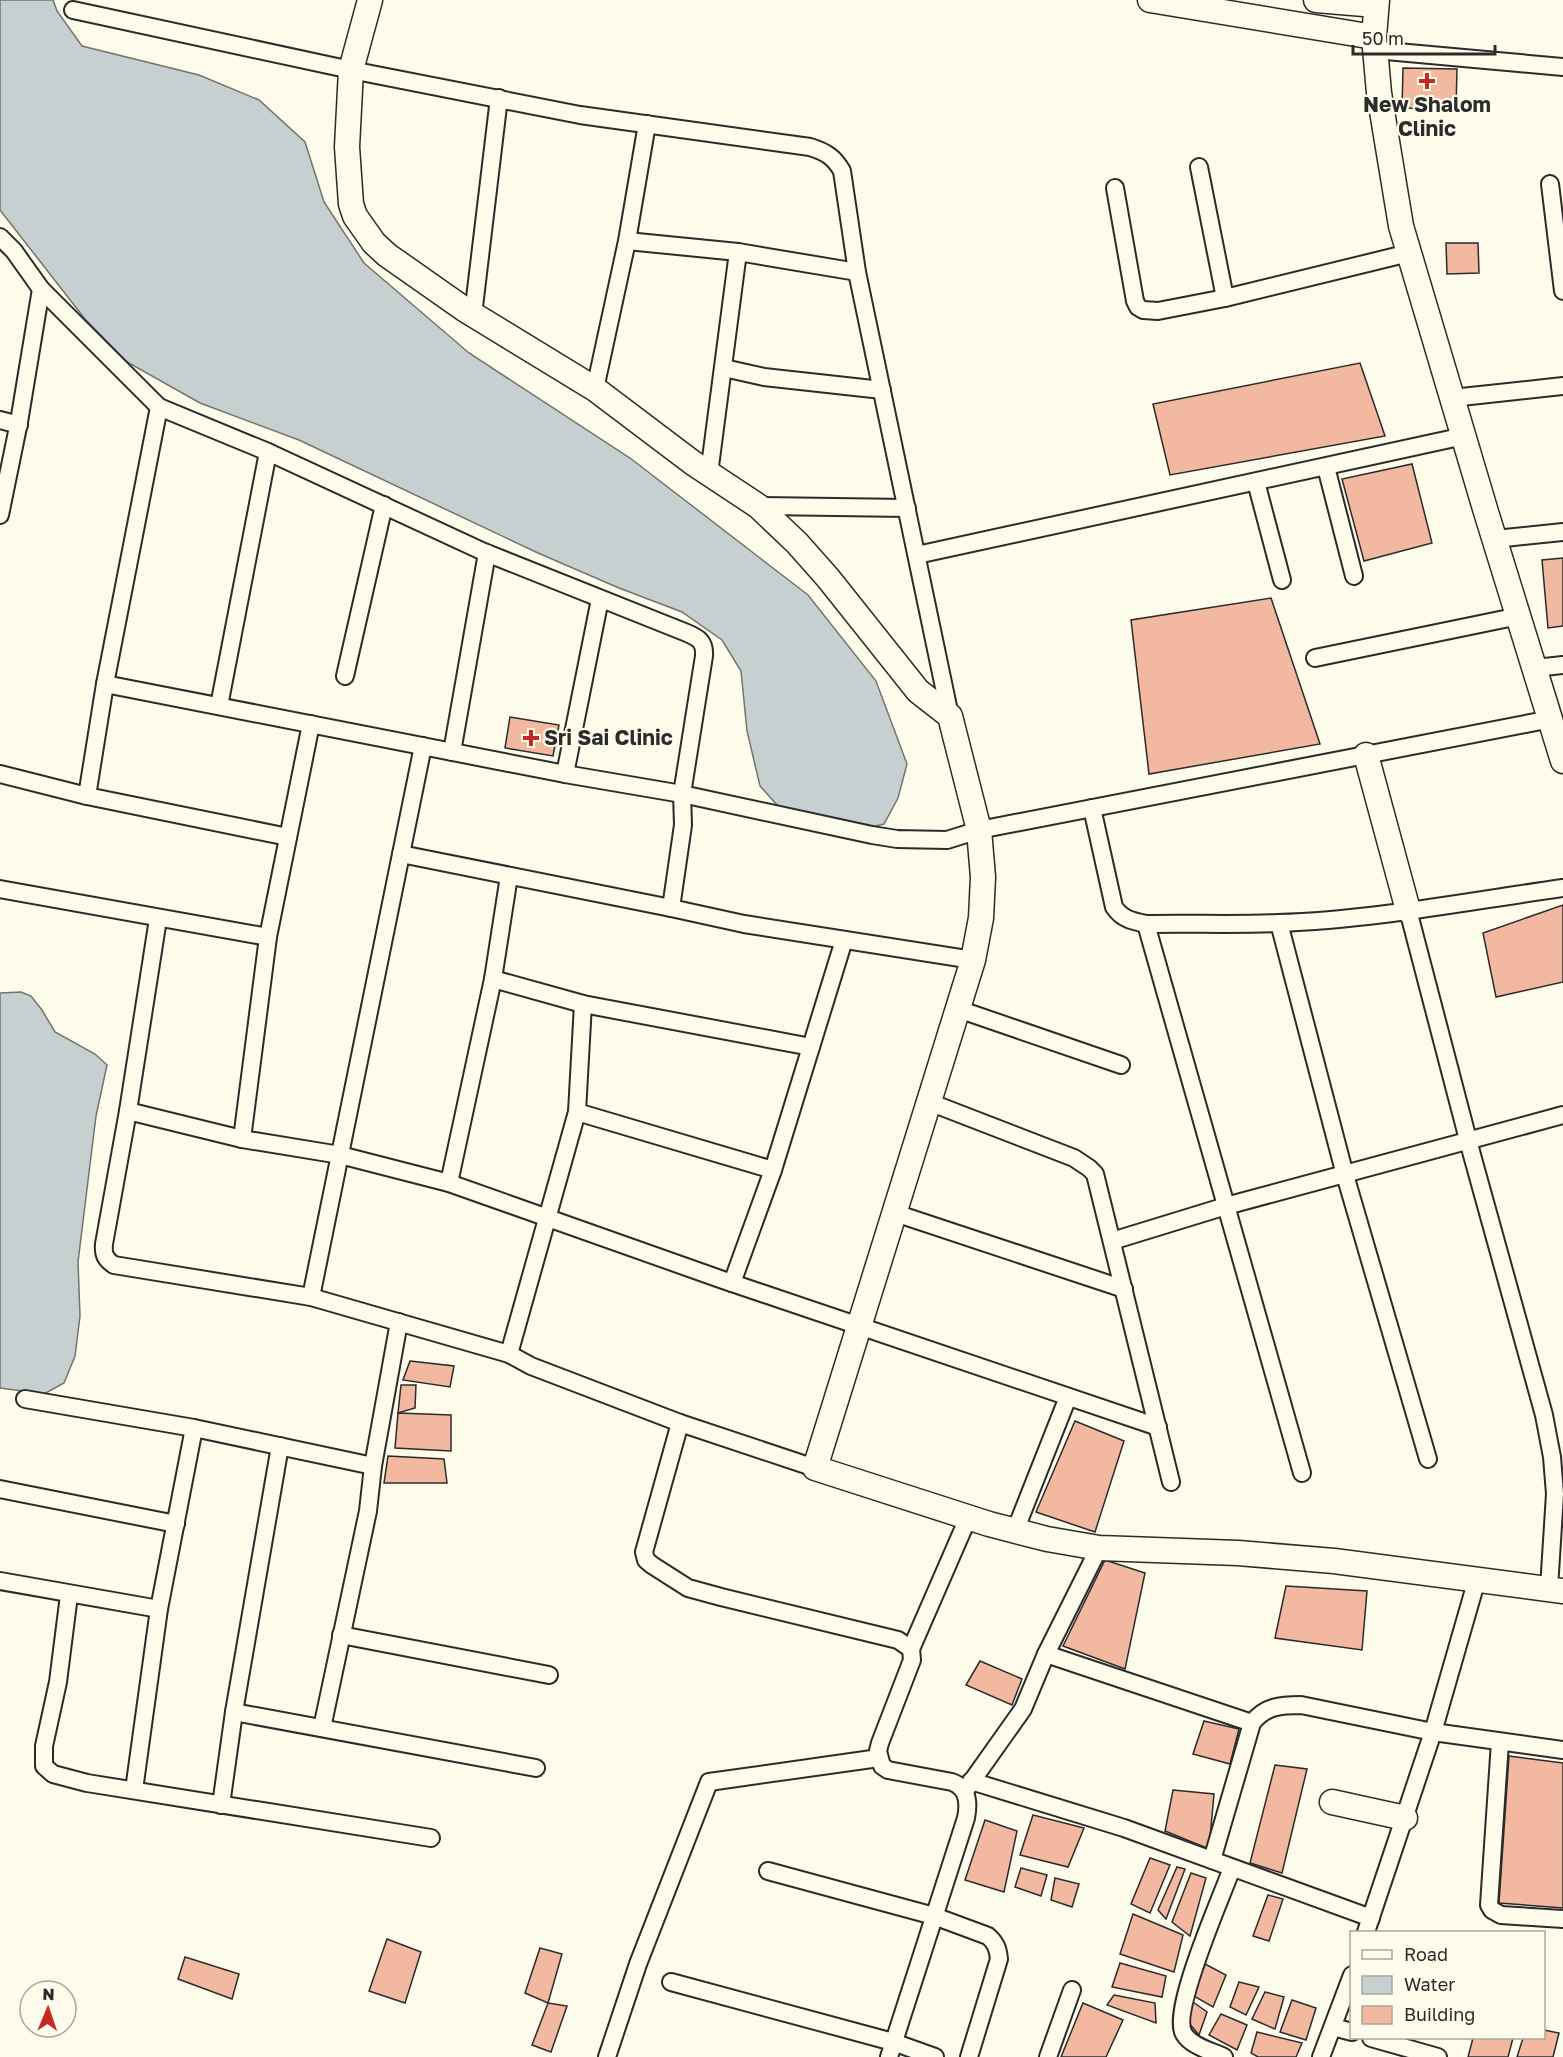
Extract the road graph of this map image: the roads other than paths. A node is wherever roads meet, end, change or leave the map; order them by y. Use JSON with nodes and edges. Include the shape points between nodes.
{"nodes":[{"id":1,"x":370,"y":0,"type":"edge"},
{"id":2,"x":1150,"y":0,"type":"edge"},
{"id":3,"x":1316,"y":0,"type":"edge"},
{"id":4,"x":1377,"y":3,"type":"edge"},
{"id":5,"x":73,"y":10,"type":"dead end"},
{"id":6,"x":1375,"y":43,"type":"junction"},
{"id":7,"x":1563,"y":67,"type":"edge"},
{"id":8,"x":351,"y":70,"type":"junction"},
{"id":9,"x":499,"y":98,"type":"junction"},
{"id":10,"x":647,"y":123,"type":"junction"},
{"id":11,"x":1199,"y":167,"type":"dead end"},
{"id":12,"x":1550,"y":184,"type":"dead end"},
{"id":13,"x":1114,"y":188,"type":"dead end"},
{"id":14,"x":0,"y":237,"type":"edge"},
{"id":15,"x":627,"y":241,"type":"junction"},
{"id":16,"x":738,"y":252,"type":"junction"},
{"id":17,"x":1409,"y":253,"type":"junction"},
{"id":18,"x":857,"y":272,"type":"junction"},
{"id":19,"x":40,"y":289,"type":"junction"},
{"id":20,"x":1563,"y":291,"type":"edge"},
{"id":21,"x":1225,"y":298,"type":"junction"},
{"id":22,"x":473,"y":315,"type":"junction"},
{"id":23,"x":724,"y":368,"type":"junction"},
{"id":24,"x":1563,"y":386,"type":"edge"},
{"id":25,"x":595,"y":389,"type":"junction"},
{"id":26,"x":882,"y":390,"type":"junction"},
{"id":27,"x":1452,"y":398,"type":"junction"},
{"id":28,"x":159,"y":407,"type":"junction"},
{"id":29,"x":0,"y":420,"type":"edge"},
{"id":30,"x":19,"y":425,"type":"junction"},
{"id":31,"x":1464,"y":436,"type":"junction"},
{"id":32,"x":268,"y":452,"type":"junction"},
{"id":33,"x":1326,"y":467,"type":"junction"},
{"id":34,"x":709,"y":474,"type":"junction"},
{"id":35,"x":1256,"y":482,"type":"junction"},
{"id":36,"x":384,"y":505,"type":"junction"},
{"id":37,"x":758,"y":506,"type":"junction"},
{"id":38,"x":907,"y":508,"type":"junction"},
{"id":39,"x":0,"y":515,"type":"edge"},
{"id":40,"x":1563,"y":532,"type":"edge"},
{"id":41,"x":1495,"y":539,"type":"junction"},
{"id":42,"x":487,"y":553,"type":"junction"},
{"id":43,"x":917,"y":555,"type":"junction"},
{"id":44,"x":1354,"y":576,"type":"dead end"},
{"id":45,"x":1282,"y":580,"type":"dead end"},
{"id":46,"x":600,"y":599,"type":"junction"},
{"id":47,"x":1519,"y":616,"type":"junction"},
{"id":48,"x":1315,"y":658,"type":"dead end"},
{"id":49,"x":1563,"y":665,"type":"edge"},
{"id":50,"x":1535,"y":668,"type":"junction"},
{"id":51,"x":345,"y":676,"type":"dead end"},
{"id":52,"x":105,"y":684,"type":"junction"},
{"id":53,"x":219,"y":706,"type":"junction"},
{"id":54,"x":950,"y":716,"type":"junction"},
{"id":55,"x":1551,"y":719,"type":"junction"},
{"id":56,"x":310,"y":724,"type":"junction"},
{"id":57,"x":423,"y":746,"type":"junction"},
{"id":58,"x":452,"y":752,"type":"junction"},
{"id":59,"x":1366,"y":755,"type":"junction"},
{"id":60,"x":1563,"y":761,"type":"edge"},
{"id":61,"x":0,"y":774,"type":"edge"},
{"id":62,"x":565,"y":774,"type":"junction"},
{"id":63,"x":682,"y":794,"type":"junction"},
{"id":64,"x":87,"y":796,"type":"junction"},
{"id":65,"x":1092,"y":808,"type":"junction"},
{"id":66,"x":979,"y":830,"type":"junction"},
{"id":67,"x":288,"y":837,"type":"junction"},
{"id":68,"x":401,"y":854,"type":"junction"},
{"id":69,"x":509,"y":876,"type":"junction"},
{"id":70,"x":1563,"y":888,"type":"edge"},
{"id":71,"x":0,"y":889,"type":"edge"},
{"id":72,"x":671,"y":908,"type":"junction"},
{"id":73,"x":1408,"y":910,"type":"junction"},
{"id":74,"x":158,"y":919,"type":"junction"},
{"id":75,"x":1279,"y":923,"type":"junction"},
{"id":76,"x":1146,"y":924,"type":"junction"},
{"id":77,"x":268,"y":938,"type":"junction"},
{"id":78,"x":844,"y":940,"type":"junction"},
{"id":79,"x":973,"y":960,"type":"junction"},
{"id":80,"x":493,"y":979,"type":"junction"},
{"id":81,"x":583,"y":1004,"type":"junction"},
{"id":82,"x":958,"y":1009,"type":"junction"},
{"id":83,"x":811,"y":1047,"type":"junction"},
{"id":84,"x":1121,"y":1065,"type":"dead end"},
{"id":85,"x":929,"y":1102,"type":"junction"},
{"id":86,"x":129,"y":1111,"type":"junction"},
{"id":87,"x":577,"y":1112,"type":"junction"},
{"id":88,"x":1563,"y":1115,"type":"edge"},
{"id":89,"x":242,"y":1139,"type":"junction"},
{"id":90,"x":1469,"y":1142,"type":"junction"},
{"id":91,"x":340,"y":1155,"type":"junction"},
{"id":92,"x":773,"y":1170,"type":"junction"},
{"id":93,"x":1346,"y":1175,"type":"junction"},
{"id":94,"x":449,"y":1183,"type":"junction"},
{"id":95,"x":1226,"y":1206,"type":"junction"},
{"id":96,"x":895,"y":1213,"type":"junction"},
{"id":97,"x":547,"y":1216,"type":"junction"},
{"id":98,"x":1112,"y":1241,"type":"junction"},
{"id":99,"x":732,"y":1283,"type":"junction"},
{"id":100,"x":1124,"y":1289,"type":"junction"},
{"id":101,"x":311,"y":1297,"type":"junction"},
{"id":102,"x":399,"y":1322,"type":"junction"},
{"id":103,"x":860,"y":1327,"type":"junction"},
{"id":104,"x":509,"y":1354,"type":"junction"},
{"id":105,"x":1068,"y":1397,"type":"junction"},
{"id":106,"x":25,"y":1399,"type":"dead end"},
{"id":107,"x":680,"y":1423,"type":"junction"},
{"id":108,"x":1158,"y":1427,"type":"junction"},
{"id":109,"x":194,"y":1428,"type":"junction"},
{"id":110,"x":280,"y":1446,"type":"junction"},
{"id":111,"x":1428,"y":1459,"type":"dead end"},
{"id":112,"x":373,"y":1466,"type":"junction"},
{"id":113,"x":815,"y":1468,"type":"junction"},
{"id":114,"x":1302,"y":1473,"type":"dead end"},
{"id":115,"x":1171,"y":1482,"type":"dead end"},
{"id":116,"x":0,"y":1489,"type":"edge"},
{"id":117,"x":968,"y":1518,"type":"junction"},
{"id":118,"x":176,"y":1524,"type":"junction"},
{"id":119,"x":1015,"y":1531,"type":"junction"},
{"id":120,"x":1099,"y":1548,"type":"junction"},
{"id":121,"x":1477,"y":1579,"type":"junction"},
{"id":122,"x":0,"y":1581,"type":"edge"},
{"id":123,"x":1556,"y":1589,"type":"edge"},
{"id":124,"x":69,"y":1595,"type":"junction"},
{"id":125,"x":159,"y":1609,"type":"junction"},
{"id":126,"x":341,"y":1635,"type":"junction"},
{"id":127,"x":911,"y":1649,"type":"junction"},
{"id":128,"x":1046,"y":1654,"type":"junction"},
{"id":129,"x":549,"y":1675,"type":"dead end"},
{"id":130,"x":234,"y":1712,"type":"junction"},
{"id":131,"x":1252,"y":1723,"type":"junction"},
{"id":132,"x":322,"y":1728,"type":"junction"},
{"id":133,"x":1433,"y":1732,"type":"junction"},
{"id":134,"x":1500,"y":1742,"type":"junction"},
{"id":135,"x":1563,"y":1750,"type":"edge"},
{"id":136,"x":879,"y":1758,"type":"junction"},
{"id":137,"x":536,"y":1768,"type":"dead end"},
{"id":138,"x":968,"y":1786,"type":"junction"},
{"id":139,"x":134,"y":1790,"type":"junction"},
{"id":140,"x":1332,"y":1802,"type":"dead end"},
{"id":141,"x":221,"y":1805,"type":"junction"},
{"id":142,"x":1405,"y":1818,"type":"junction"},
{"id":143,"x":431,"y":1838,"type":"dead end"},
{"id":144,"x":1212,"y":1860,"type":"junction"},
{"id":145,"x":1232,"y":1868,"type":"junction"},
{"id":146,"x":768,"y":1871,"type":"dead end"},
{"id":147,"x":934,"y":1916,"type":"junction"},
{"id":148,"x":1563,"y":1919,"type":"edge"},
{"id":149,"x":1369,"y":1925,"type":"edge"},
{"id":150,"x":1350,"y":1980,"type":"edge"},
{"id":151,"x":671,"y":1982,"type":"dead end"},
{"id":152,"x":1072,"y":1990,"type":"dead end"},
{"id":153,"x":1333,"y":2027,"type":"junction"},
{"id":154,"x":1350,"y":2031,"type":"edge"},
{"id":155,"x":1378,"y":2039,"type":"edge"},
{"id":156,"x":891,"y":2050,"type":"edge"},
{"id":157,"x":607,"y":2057,"type":"edge"},
{"id":158,"x":935,"y":2057,"type":"edge"},
{"id":159,"x":969,"y":2057,"type":"edge"},
{"id":160,"x":1048,"y":2057,"type":"edge"},
{"id":161,"x":1224,"y":2057,"type":"edge"},
{"id":162,"x":1321,"y":2057,"type":"edge"},
{"id":163,"x":1438,"y":2057,"type":"edge"}],
"edges":[{"from":1,"to":8,"type":"street"},
{"from":2,"to":6,"type":"street"},
{"from":3,"to":4,"type":"street"},
{"from":4,"to":6,"type":"street"},
{"from":5,"to":8,"type":"street"},
{"from":6,"to":7,"type":"street"},
{"from":6,"to":17,"type":"street","via":[[1379,93]]},
{"from":8,"to":9,"type":"street"},
{"from":8,"to":22,"type":"street","via":[[347,147],[351,204],[356,216],[387,255]]},
{"from":9,"to":10,"type":"street","via":[[580,115]]},
{"from":9,"to":22,"type":"street"},
{"from":10,"to":15,"type":"street"},
{"from":10,"to":18,"type":"street","via":[[825,152],[842,171]]},
{"from":11,"to":21,"type":"street"},
{"from":12,"to":20,"type":"street"},
{"from":13,"to":21,"type":"street","via":[[1138,306],[1150,312]]},
{"from":14,"to":19,"type":"street","via":[[14,250]]},
{"from":15,"to":16,"type":"street"},
{"from":15,"to":25,"type":"street"},
{"from":16,"to":18,"type":"street"},
{"from":16,"to":23,"type":"street"},
{"from":17,"to":21,"type":"street"},
{"from":17,"to":27,"type":"street"},
{"from":18,"to":26,"type":"street"},
{"from":19,"to":28,"type":"street"},
{"from":19,"to":30,"type":"street"},
{"from":22,"to":25,"type":"street"},
{"from":23,"to":26,"type":"street","via":[[764,377]]},
{"from":23,"to":34,"type":"street"},
{"from":24,"to":27,"type":"street"},
{"from":25,"to":34,"type":"street"},
{"from":26,"to":38,"type":"street"},
{"from":27,"to":31,"type":"street"},
{"from":28,"to":32,"type":"street"},
{"from":28,"to":52,"type":"street"},
{"from":29,"to":30,"type":"street"},
{"from":30,"to":39,"type":"street"},
{"from":31,"to":33,"type":"street"},
{"from":31,"to":41,"type":"street"},
{"from":32,"to":36,"type":"street"},
{"from":32,"to":53,"type":"street"},
{"from":33,"to":35,"type":"street"},
{"from":33,"to":44,"type":"street"},
{"from":34,"to":37,"type":"street"},
{"from":35,"to":43,"type":"street"},
{"from":35,"to":45,"type":"street"},
{"from":36,"to":42,"type":"street"},
{"from":36,"to":51,"type":"street"},
{"from":37,"to":38,"type":"street"},
{"from":37,"to":54,"type":"street","via":[[828,578],[918,691]]},
{"from":38,"to":43,"type":"street"},
{"from":40,"to":41,"type":"street"},
{"from":41,"to":47,"type":"street"},
{"from":42,"to":46,"type":"street"},
{"from":42,"to":58,"type":"street"},
{"from":43,"to":54,"type":"street"},
{"from":46,"to":62,"type":"street"},
{"from":46,"to":63,"type":"street","via":[[696,637],[705,648]]},
{"from":47,"to":48,"type":"street"},
{"from":47,"to":50,"type":"street"},
{"from":49,"to":50,"type":"street"},
{"from":50,"to":55,"type":"street"},
{"from":52,"to":53,"type":"street"},
{"from":52,"to":64,"type":"street"},
{"from":53,"to":56,"type":"street"},
{"from":54,"to":66,"type":"street"},
{"from":55,"to":59,"type":"street"},
{"from":55,"to":60,"type":"street"},
{"from":56,"to":57,"type":"street"},
{"from":56,"to":67,"type":"street"},
{"from":57,"to":58,"type":"street"},
{"from":57,"to":68,"type":"street"},
{"from":58,"to":62,"type":"street"},
{"from":59,"to":65,"type":"street"},
{"from":59,"to":73,"type":"street"},
{"from":61,"to":64,"type":"street"},
{"from":62,"to":63,"type":"street"},
{"from":63,"to":66,"type":"street","via":[[897,839],[947,840]]},
{"from":63,"to":72,"type":"street","via":[[683,825]]},
{"from":64,"to":67,"type":"street"},
{"from":65,"to":66,"type":"street"},
{"from":65,"to":76,"type":"street","via":[[1114,907],[1119,915]]},
{"from":66,"to":79,"type":"street","via":[[983,877]]},
{"from":67,"to":77,"type":"street"},
{"from":68,"to":69,"type":"street"},
{"from":68,"to":91,"type":"street"},
{"from":69,"to":72,"type":"street"},
{"from":69,"to":80,"type":"street"},
{"from":70,"to":73,"type":"street"},
{"from":71,"to":74,"type":"street"},
{"from":72,"to":78,"type":"street"},
{"from":73,"to":75,"type":"street"},
{"from":73,"to":90,"type":"street"},
{"from":74,"to":77,"type":"street"},
{"from":74,"to":86,"type":"street"},
{"from":75,"to":76,"type":"street"},
{"from":75,"to":93,"type":"street"},
{"from":76,"to":95,"type":"street"},
{"from":77,"to":89,"type":"street"},
{"from":78,"to":79,"type":"street"},
{"from":78,"to":83,"type":"street"},
{"from":79,"to":82,"type":"street"},
{"from":80,"to":81,"type":"street"},
{"from":80,"to":94,"type":"street"},
{"from":81,"to":83,"type":"street"},
{"from":81,"to":87,"type":"street"},
{"from":82,"to":84,"type":"street"},
{"from":82,"to":85,"type":"street"},
{"from":83,"to":92,"type":"street"},
{"from":85,"to":96,"type":"street"},
{"from":85,"to":98,"type":"street","via":[[1074,1158],[1089,1168],[1098,1182]]},
{"from":86,"to":89,"type":"street"},
{"from":86,"to":101,"type":"street","via":[[104,1244],[108,1261]]},
{"from":87,"to":92,"type":"street"},
{"from":87,"to":97,"type":"street"},
{"from":88,"to":90,"type":"street"},
{"from":89,"to":91,"type":"street"},
{"from":90,"to":93,"type":"street"},
{"from":90,"to":123,"type":"street","via":[[1546,1425],[1555,1494]]},
{"from":91,"to":94,"type":"street"},
{"from":91,"to":101,"type":"street"},
{"from":92,"to":99,"type":"street"},
{"from":93,"to":95,"type":"street"},
{"from":93,"to":111,"type":"street"},
{"from":94,"to":97,"type":"street"},
{"from":95,"to":98,"type":"street"},
{"from":95,"to":114,"type":"street"},
{"from":96,"to":100,"type":"street"},
{"from":96,"to":103,"type":"street"},
{"from":97,"to":99,"type":"street"},
{"from":97,"to":104,"type":"street"},
{"from":98,"to":100,"type":"street"},
{"from":99,"to":103,"type":"street"},
{"from":100,"to":108,"type":"street"},
{"from":101,"to":102,"type":"street"},
{"from":102,"to":104,"type":"street"},
{"from":102,"to":112,"type":"street"},
{"from":103,"to":105,"type":"street"},
{"from":103,"to":113,"type":"street"},
{"from":104,"to":107,"type":"street"},
{"from":105,"to":108,"type":"street"},
{"from":105,"to":119,"type":"street"},
{"from":106,"to":109,"type":"street"},
{"from":107,"to":113,"type":"street"},
{"from":107,"to":127,"type":"street","via":[[644,1552],[651,1565],[688,1588],[898,1640]]},
{"from":108,"to":115,"type":"street"},
{"from":109,"to":110,"type":"street"},
{"from":109,"to":118,"type":"street"},
{"from":110,"to":112,"type":"street"},
{"from":110,"to":130,"type":"street"},
{"from":112,"to":126,"type":"street","via":[[368,1511]]},
{"from":113,"to":117,"type":"street"},
{"from":116,"to":118,"type":"street"},
{"from":117,"to":119,"type":"street"},
{"from":117,"to":127,"type":"street"},
{"from":118,"to":125,"type":"street"},
{"from":119,"to":120,"type":"street"},
{"from":120,"to":121,"type":"street","via":[[1238,1553]]},
{"from":120,"to":128,"type":"street"},
{"from":121,"to":123,"type":"street"},
{"from":121,"to":133,"type":"street"},
{"from":122,"to":124,"type":"street"},
{"from":124,"to":125,"type":"street"},
{"from":124,"to":139,"type":"street","via":[[44,1766],[60,1776]]},
{"from":125,"to":139,"type":"street"},
{"from":126,"to":129,"type":"street"},
{"from":126,"to":132,"type":"street"},
{"from":127,"to":136,"type":"street","via":[[912,1660],[880,1743]]},
{"from":128,"to":131,"type":"street"},
{"from":128,"to":138,"type":"street","via":[[1023,1709]]},
{"from":130,"to":132,"type":"street"},
{"from":130,"to":141,"type":"street"},
{"from":131,"to":133,"type":"street","via":[[1268,1708],[1301,1705]]},
{"from":131,"to":144,"type":"street"},
{"from":132,"to":137,"type":"street"},
{"from":133,"to":134,"type":"street"},
{"from":133,"to":142,"type":"street"},
{"from":134,"to":135,"type":"street"},
{"from":134,"to":148,"type":"street","via":[[1490,1905],[1501,1915]]},
{"from":136,"to":138,"type":"street","via":[[888,1770]]},
{"from":136,"to":157,"type":"street","via":[[709,1782],[638,1964]]},
{"from":138,"to":144,"type":"street","via":[[1124,1828]]},
{"from":138,"to":147,"type":"street","via":[[966,1818]]},
{"from":139,"to":141,"type":"street"},
{"from":140,"to":142,"type":"street"},
{"from":141,"to":143,"type":"street"},
{"from":142,"to":149,"type":"street"},
{"from":144,"to":145,"type":"street"},
{"from":145,"to":149,"type":"street"},
{"from":145,"to":161,"type":"street","via":[[1186,1989],[1180,2020],[1185,2036]]},
{"from":146,"to":147,"type":"street"},
{"from":147,"to":156,"type":"street"},
{"from":147,"to":159,"type":"street","via":[[988,1936],[998,1950],[999,1959]]},
{"from":150,"to":153,"type":"street"},
{"from":151,"to":156,"type":"street"},
{"from":152,"to":160,"type":"street"},
{"from":153,"to":154,"type":"street"},
{"from":153,"to":162,"type":"street"},
{"from":155,"to":163,"type":"street"},
{"from":156,"to":158,"type":"street"}]}
